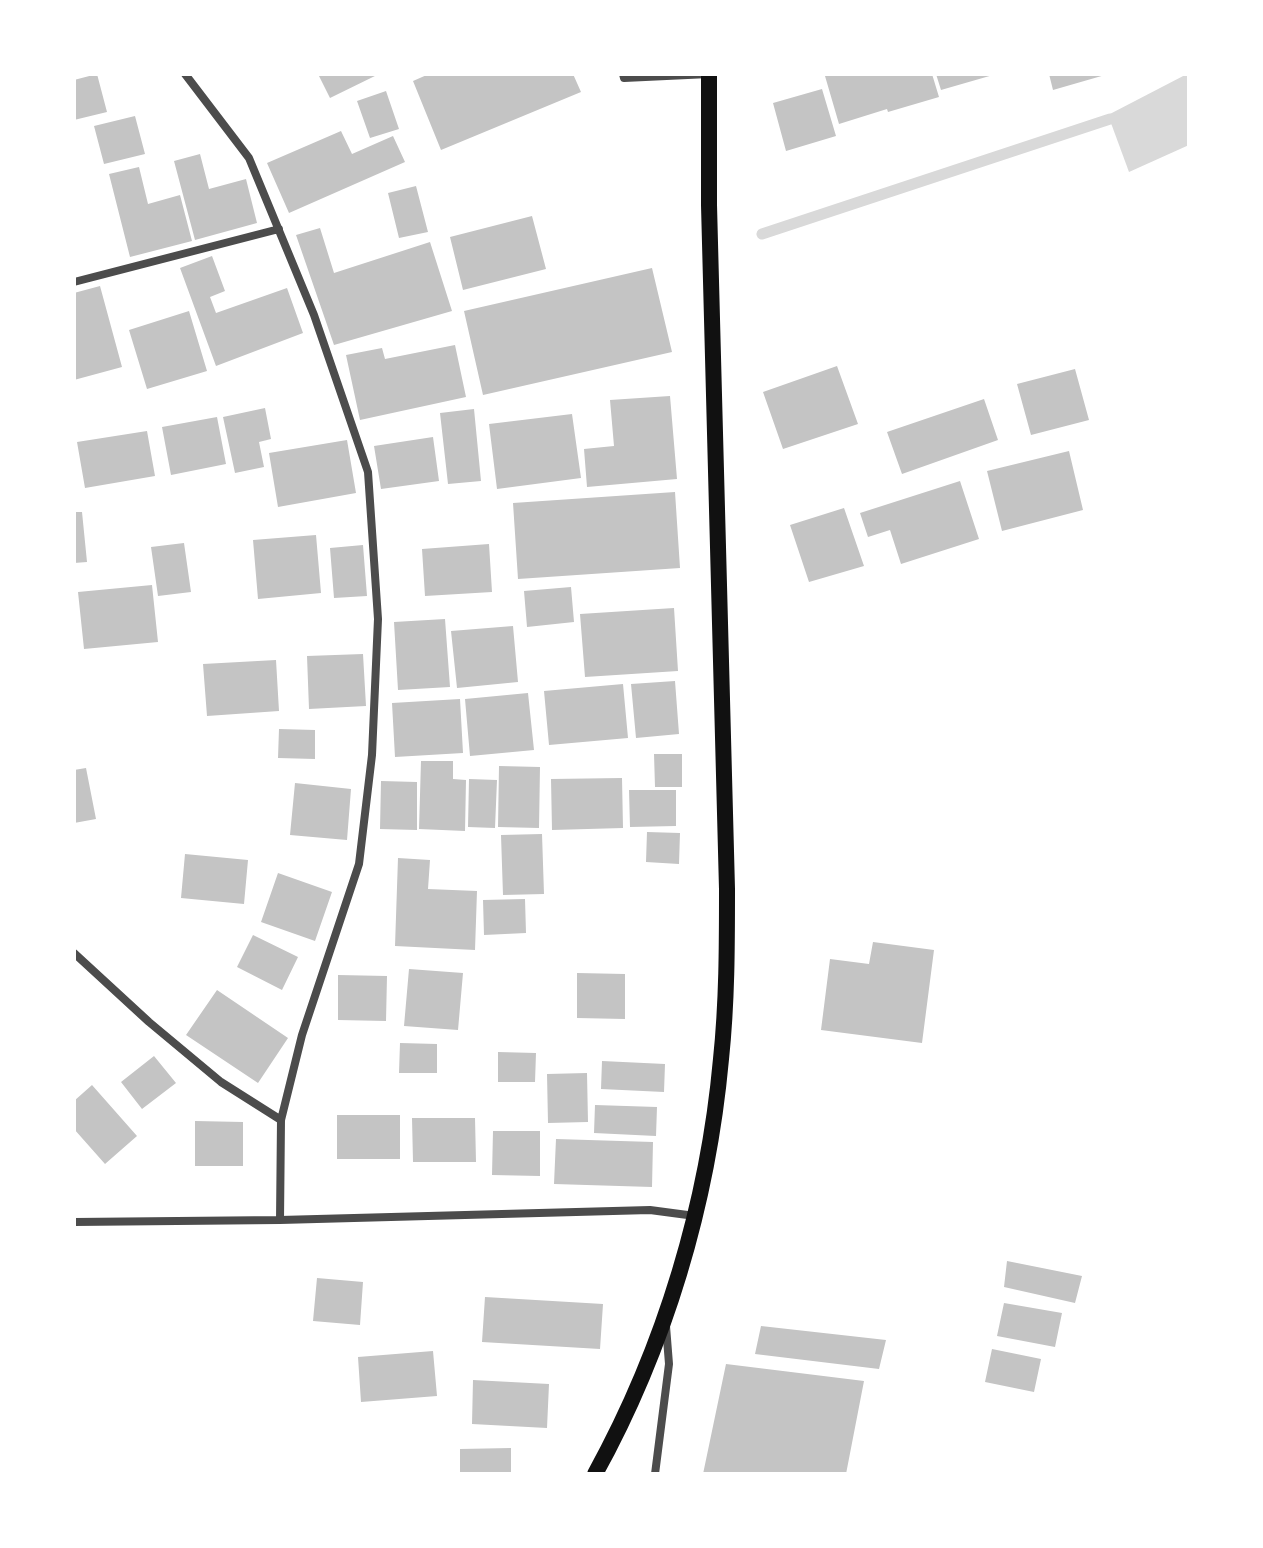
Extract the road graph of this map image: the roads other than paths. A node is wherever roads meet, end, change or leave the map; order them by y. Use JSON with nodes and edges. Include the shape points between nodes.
{"nodes":[{"id":1,"x":185,"y":74,"type":"edge"},
{"id":2,"x":623,"y":74,"type":"edge"},
{"id":3,"x":709,"y":74,"type":"edge"},
{"id":4,"x":279,"y":229,"type":"junction"},
{"id":5,"x":74,"y":282,"type":"edge"},
{"id":6,"x":74,"y":953,"type":"edge"},
{"id":7,"x":281,"y":1120,"type":"junction"},
{"id":8,"x":695,"y":1216,"type":"junction"},
{"id":9,"x":280,"y":1220,"type":"junction"},
{"id":10,"x":74,"y":1222,"type":"edge"},
{"id":11,"x":665,"y":1318,"type":"junction"},
{"id":12,"x":595,"y":1474,"type":"edge"},
{"id":13,"x":655,"y":1474,"type":"edge"}],
"edges":[{"from":1,"to":4,"type":"street","via":[[249,158]]},
{"from":2,"to":3,"type":"street"},
{"from":3,"to":8,"type":"main road","via":[[727,947],[721,1059]]},
{"from":4,"to":5,"type":"street"},
{"from":4,"to":7,"type":"street","via":[[368,472],[378,619],[372,755],[359,864],[302,1035]]},
{"from":6,"to":7,"type":"street","via":[[221,1082]]},
{"from":7,"to":9,"type":"street"},
{"from":8,"to":9,"type":"street","via":[[650,1210]]},
{"from":8,"to":11,"type":"main road"},
{"from":9,"to":10,"type":"street"},
{"from":11,"to":12,"type":"main road"},
{"from":11,"to":13,"type":"street","via":[[669,1364]]}]}
